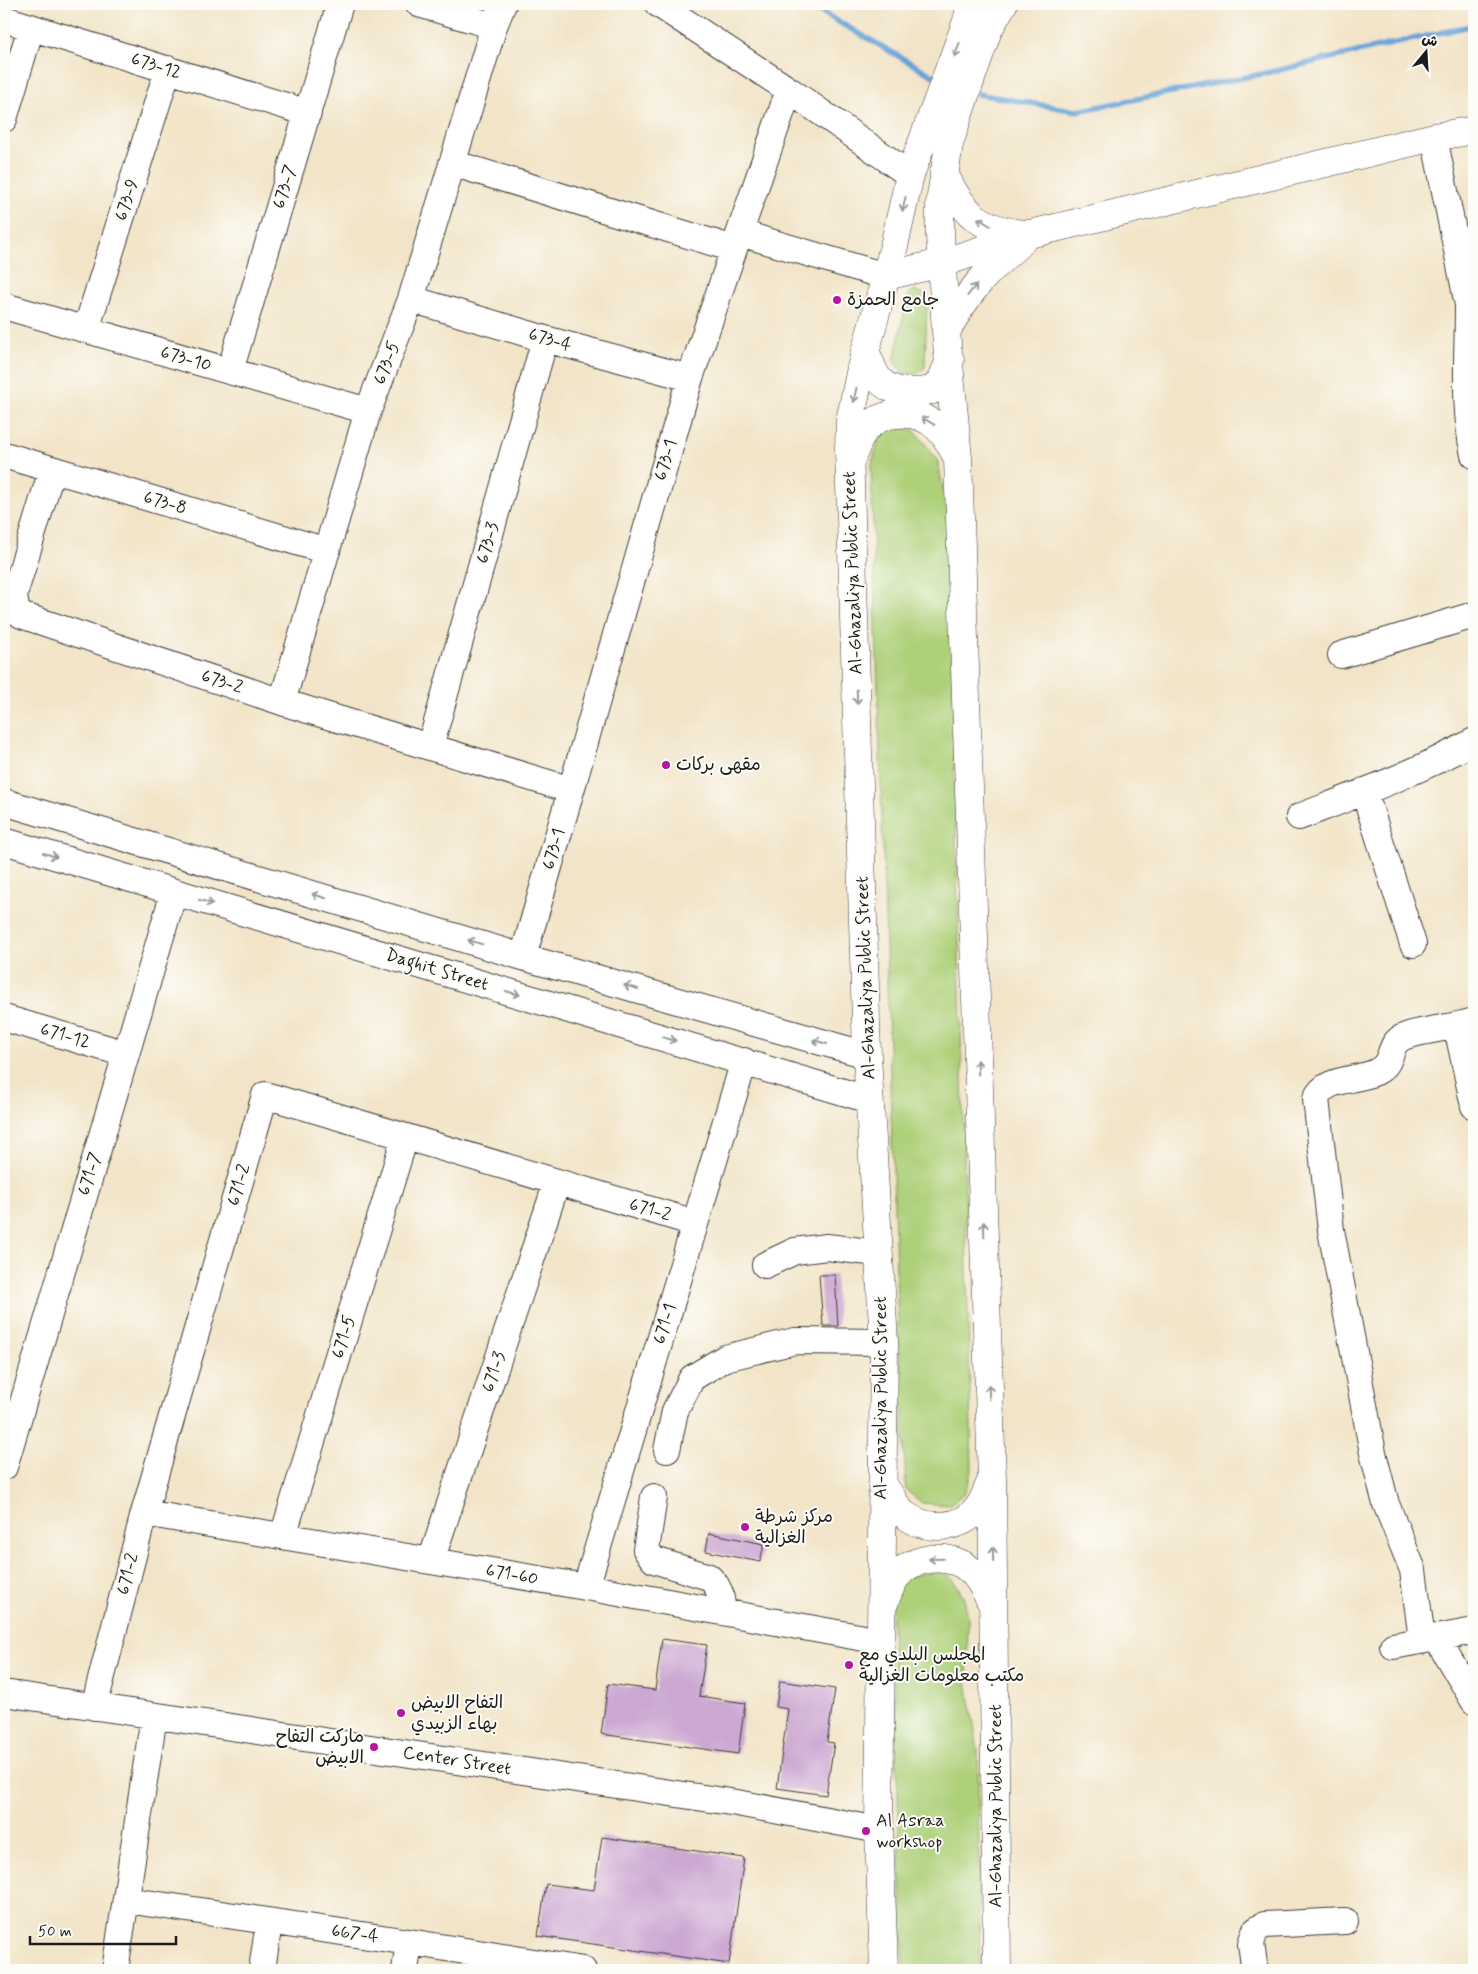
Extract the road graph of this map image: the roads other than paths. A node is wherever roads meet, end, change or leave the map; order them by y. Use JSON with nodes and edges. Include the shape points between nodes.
{"nodes":[{"id":1,"x":340,"y":4,"type":"edge"},
{"id":2,"x":419,"y":4,"type":"edge"},
{"id":3,"x":658,"y":4,"type":"edge"},
{"id":4,"x":971,"y":4,"type":"edge"},
{"id":5,"x":1003,"y":4,"type":"edge"},
{"id":6,"x":498,"y":15,"type":"edge"},
{"id":7,"x":4,"y":18,"type":"edge"},
{"id":8,"x":31,"y":27,"type":"junction"},
{"id":9,"x":168,"y":69,"type":"junction"},
{"id":10,"x":789,"y":90,"type":"junction"},
{"id":11,"x":308,"y":113,"type":"junction"},
{"id":12,"x":4,"y":119,"type":"edge"},
{"id":13,"x":1474,"y":130,"type":"edge"},
{"id":14,"x":1434,"y":138,"type":"junction"},
{"id":15,"x":452,"y":163,"type":"junction"},
{"id":16,"x":944,"y":173,"type":"junction"},
{"id":17,"x":910,"y":175,"type":"junction"},
{"id":18,"x":1030,"y":234,"type":"junction"},
{"id":19,"x":737,"y":241,"type":"junction"},
{"id":20,"x":942,"y":263,"type":"junction"},
{"id":21,"x":885,"y":276,"type":"junction"},
{"id":22,"x":411,"y":299,"type":"junction"},
{"id":23,"x":4,"y":306,"type":"edge"},
{"id":24,"x":1471,"y":313,"type":"edge"},
{"id":25,"x":86,"y":330,"type":"junction"},
{"id":26,"x":946,"y":332,"type":"junction"},
{"id":27,"x":546,"y":339,"type":"junction"},
{"id":28,"x":865,"y":351,"type":"junction"},
{"id":29,"x":950,"y":360,"type":"junction"},
{"id":30,"x":230,"y":371,"type":"junction"},
{"id":31,"x":690,"y":378,"type":"junction"},
{"id":32,"x":368,"y":411,"type":"junction"},
{"id":33,"x":4,"y":455,"type":"edge"},
{"id":34,"x":1474,"y":455,"type":"edge"},
{"id":35,"x":958,"y":458,"type":"junction"},
{"id":36,"x":850,"y":464,"type":"junction"},
{"id":37,"x":52,"y":470,"type":"junction"},
{"id":38,"x":327,"y":551,"type":"junction"},
{"id":39,"x":1474,"y":615,"type":"edge"},
{"id":40,"x":1341,"y":655,"type":"dead end"},
{"id":41,"x":282,"y":702,"type":"junction"},
{"id":42,"x":1474,"y":741,"type":"edge"},
{"id":43,"x":430,"y":747,"type":"junction"},
{"id":44,"x":571,"y":790,"type":"junction"},
{"id":45,"x":1364,"y":791,"type":"junction"},
{"id":46,"x":4,"y":802,"type":"edge"},
{"id":47,"x":1299,"y":817,"type":"dead end"},
{"id":48,"x":4,"y":841,"type":"edge"},
{"id":49,"x":174,"y":892,"type":"junction"},
{"id":50,"x":383,"y":915,"type":"junction"},
{"id":51,"x":1413,"y":944,"type":"dead end"},
{"id":52,"x":372,"y":951,"type":"junction"},
{"id":53,"x":523,"y":956,"type":"junction"},
{"id":54,"x":4,"y":1018,"type":"edge"},
{"id":55,"x":1466,"y":1024,"type":"edge"},
{"id":56,"x":126,"y":1054,"type":"junction"},
{"id":57,"x":867,"y":1055,"type":"junction"},
{"id":58,"x":744,"y":1061,"type":"junction"},
{"id":59,"x":870,"y":1100,"type":"junction"},
{"id":60,"x":1474,"y":1106,"type":"edge"},
{"id":61,"x":405,"y":1137,"type":"junction"},
{"id":62,"x":558,"y":1182,"type":"junction"},
{"id":63,"x":695,"y":1223,"type":"junction"},
{"id":64,"x":878,"y":1253,"type":"junction"},
{"id":65,"x":765,"y":1265,"type":"dead end"},
{"id":66,"x":884,"y":1342,"type":"junction"},
{"id":67,"x":667,"y":1450,"type":"dead end"},
{"id":68,"x":5,"y":1459,"type":"edge"},
{"id":69,"x":992,"y":1479,"type":"junction"},
{"id":70,"x":882,"y":1485,"type":"junction"},
{"id":71,"x":654,"y":1498,"type":"dead end"},
{"id":72,"x":144,"y":1513,"type":"junction"},
{"id":73,"x":283,"y":1536,"type":"junction"},
{"id":74,"x":431,"y":1561,"type":"junction"},
{"id":75,"x":586,"y":1587,"type":"junction"},
{"id":76,"x":994,"y":1610,"type":"junction"},
{"id":77,"x":723,"y":1611,"type":"junction"},
{"id":78,"x":880,"y":1614,"type":"junction"},
{"id":79,"x":1474,"y":1631,"type":"edge"},
{"id":80,"x":1429,"y":1639,"type":"junction"},
{"id":81,"x":880,"y":1641,"type":"junction"},
{"id":82,"x":1393,"y":1646,"type":"dead end"},
{"id":83,"x":4,"y":1693,"type":"edge"},
{"id":84,"x":1474,"y":1702,"type":"edge"},
{"id":85,"x":94,"y":1707,"type":"junction"},
{"id":86,"x":154,"y":1716,"type":"junction"},
{"id":87,"x":879,"y":1830,"type":"junction"},
{"id":88,"x":126,"y":1900,"type":"junction"},
{"id":89,"x":1345,"y":1921,"type":"dead end"},
{"id":90,"x":269,"y":1922,"type":"junction"},
{"id":91,"x":409,"y":1942,"type":"junction"},
{"id":92,"x":570,"y":1969,"type":"edge"},
{"id":93,"x":115,"y":1970,"type":"edge"},
{"id":94,"x":262,"y":1970,"type":"edge"},
{"id":95,"x":405,"y":1970,"type":"edge"},
{"id":96,"x":884,"y":1970,"type":"edge"},
{"id":97,"x":997,"y":1970,"type":"edge"},
{"id":98,"x":1255,"y":1970,"type":"edge"}],
"edges":[{"from":1,"to":11,"type":"street","name":"673-7"},
{"from":2,"to":6,"type":"street"},
{"from":3,"to":10,"type":"street"},
{"from":4,"to":17,"type":"main road","name":"Al-Ghazaliya Public Street","one_way":true},
{"from":5,"to":16,"type":"main road","name":"Al-Ghazaliya Public Street","via":[[988,30],[949,144]]},
{"from":6,"to":15,"type":"street","name":"673-5"},
{"from":7,"to":8,"type":"street","name":"673-12"},
{"from":8,"to":9,"type":"street","name":"673-12"},
{"from":8,"to":12,"type":"street"},
{"from":9,"to":11,"type":"street","name":"673-12"},
{"from":9,"to":25,"type":"street","name":"673-9"},
{"from":10,"to":17,"type":"street"},
{"from":10,"to":19,"type":"street","name":"673-1"},
{"from":11,"to":30,"type":"street","name":"673-7"},
{"from":13,"to":14,"type":"main road"},
{"from":14,"to":18,"type":"main road"},
{"from":14,"to":24,"type":"street"},
{"from":15,"to":19,"type":"street"},
{"from":15,"to":22,"type":"street","name":"673-5"},
{"from":18,"to":16,"type":"main road","one_way":true,"via":[[1000,230],[967,212],[953,194]]},
{"from":16,"to":20,"type":"main road","name":"Al-Ghazaliya Public Street","via":[[940,203]]},
{"from":17,"to":21,"type":"main road","name":"Al-Ghazaliya Public Street","one_way":true},
{"from":18,"to":20,"type":"main road"},
{"from":26,"to":18,"type":"main road","one_way":true,"via":[[982,277]]},
{"from":19,"to":21,"type":"street"},
{"from":19,"to":31,"type":"street","name":"673-1"},
{"from":20,"to":21,"type":"main road"},
{"from":20,"to":26,"type":"main road","name":"Al-Ghazaliya Public Street"},
{"from":21,"to":28,"type":"main road","name":"Al-Ghazaliya Public Street"},
{"from":22,"to":27,"type":"street","name":"673-4"},
{"from":22,"to":32,"type":"street","name":"673-5"},
{"from":23,"to":25,"type":"street","name":"673-10"},
{"from":24,"to":34,"type":"street","via":[[1467,384],[1469,432]]},
{"from":25,"to":30,"type":"street","name":"673-10"},
{"from":26,"to":29,"type":"main road","name":"Al-Ghazaliya Public Street"},
{"from":27,"to":31,"type":"street","name":"673-4"},
{"from":27,"to":43,"type":"street","name":"673-3"},
{"from":28,"to":29,"type":"main road","via":[[878,378],[893,388],[914,394],[933,390]]},
{"from":28,"to":36,"type":"main road","name":"Al-Ghazaliya Public Street","one_way":true,"via":[[850,421]]},
{"from":29,"to":35,"type":"main road","name":"Al-Ghazaliya Public Street"},
{"from":30,"to":32,"type":"street","name":"673-10"},
{"from":31,"to":44,"type":"street","name":"673-1"},
{"from":32,"to":38,"type":"street","name":"673-5"},
{"from":33,"to":37,"type":"street","name":"673-8"},
{"from":35,"to":36,"type":"main road","one_way":true,"via":[[937,426],[924,417],[888,415],[872,423],[863,433]]},
{"from":69,"to":35,"type":"main road","name":"Al-Ghazaliya Public Street","one_way":true},
{"from":36,"to":57,"type":"main road","name":"Al-Ghazaliya Public Street","one_way":true},
{"from":37,"to":38,"type":"street","name":"673-8"},
{"from":37,"to":41,"type":"street","name":"673-2","via":[[14,595],[21,615]]},
{"from":38,"to":41,"type":"street","name":"673-5"},
{"from":39,"to":40,"type":"street"},
{"from":41,"to":43,"type":"street","name":"673-2"},
{"from":42,"to":45,"type":"street","via":[[1452,754]]},
{"from":43,"to":44,"type":"street","name":"673-2"},
{"from":44,"to":53,"type":"street","name":"673-1"},
{"from":45,"to":47,"type":"street"},
{"from":45,"to":51,"type":"street"},
{"from":50,"to":46,"type":"street","one_way":true},
{"from":48,"to":49,"type":"street","name":"Daghit Street","one_way":true},
{"from":49,"to":52,"type":"street","name":"Daghit Street","one_way":true},
{"from":49,"to":56,"type":"street","name":"671-7"},
{"from":50,"to":52,"type":"street"},
{"from":53,"to":50,"type":"street","one_way":true},
{"from":52,"to":58,"type":"street","name":"Daghit Street","one_way":true},
{"from":57,"to":53,"type":"street","one_way":true},
{"from":54,"to":56,"type":"street","name":"671-12"},
{"from":55,"to":60,"type":"street"},
{"from":55,"to":80,"type":"street","via":[[1406,1036],[1396,1042],[1390,1061],[1383,1068],[1328,1085],[1319,1091],[1316,1099],[1331,1230],[1373,1454],[1386,1504],[1414,1570]]},
{"from":56,"to":68,"type":"street","name":"671-7"},
{"from":57,"to":59,"type":"main road","name":"Al-Ghazaliya Public Street"},
{"from":58,"to":59,"type":"street","name":"Daghit Street"},
{"from":58,"to":63,"type":"street","name":"671-1"},
{"from":59,"to":64,"type":"main road","name":"Al-Ghazaliya Public Street"},
{"from":61,"to":62,"type":"street","name":"671-2"},
{"from":61,"to":72,"type":"street","name":"671-2","via":[[265,1095]]},
{"from":61,"to":73,"type":"street","name":"671-5"},
{"from":62,"to":63,"type":"street","name":"671-2"},
{"from":62,"to":74,"type":"street","name":"671-3"},
{"from":63,"to":75,"type":"street","name":"671-1"},
{"from":64,"to":65,"type":"street","via":[[827,1246],[795,1251]]},
{"from":64,"to":66,"type":"main road","name":"Al-Ghazaliya Public Street"},
{"from":66,"to":67,"type":"street","via":[[795,1341],[726,1358],[692,1378],[675,1411]]},
{"from":66,"to":70,"type":"main road","name":"Al-Ghazaliya Public Street"},
{"from":69,"to":70,"type":"main road","via":[[978,1508],[953,1525],[932,1526],[917,1522],[904,1514],[890,1491]]},
{"from":76,"to":69,"type":"main road","name":"Al-Ghazaliya Public Street","one_way":true},
{"from":70,"to":78,"type":"main road","name":"Al-Ghazaliya Public Street"},
{"from":71,"to":77,"type":"street","via":[[646,1550],[654,1560],[709,1577],[720,1593]]},
{"from":72,"to":73,"type":"street","name":"671-60"},
{"from":72,"to":85,"type":"street","name":"671-2"},
{"from":73,"to":74,"type":"street","name":"671-60"},
{"from":74,"to":75,"type":"street","name":"671-60"},
{"from":75,"to":77,"type":"street","name":"671-60"},
{"from":76,"to":78,"type":"main road","one_way":true,"via":[[980,1581],[970,1569],[941,1558],[920,1560],[905,1568],[896,1578]]},
{"from":76,"to":97,"type":"main road","name":"Al-Ghazaliya Public Street"},
{"from":77,"to":81,"type":"street","name":"671-60"},
{"from":78,"to":81,"type":"main road","name":"Al-Ghazaliya Public Street"},
{"from":79,"to":80,"type":"street"},
{"from":80,"to":82,"type":"street"},
{"from":80,"to":84,"type":"street"},
{"from":81,"to":87,"type":"main road","name":"Al-Ghazaliya Public Street"},
{"from":83,"to":85,"type":"street","name":"Center Street"},
{"from":85,"to":86,"type":"street","name":"Center Street"},
{"from":86,"to":87,"type":"street","name":"Center Street","via":[[737,1803]]},
{"from":86,"to":88,"type":"street"},
{"from":87,"to":96,"type":"main road","name":"Al-Ghazaliya Public Street"},
{"from":88,"to":90,"type":"street","name":"667-4"},
{"from":88,"to":93,"type":"street"},
{"from":89,"to":98,"type":"street","via":[[1264,1925],[1255,1930],[1251,1944]]},
{"from":90,"to":91,"type":"street","name":"667-4"},
{"from":90,"to":94,"type":"street"},
{"from":91,"to":92,"type":"street","name":"667-4"},
{"from":91,"to":95,"type":"street"}]}
